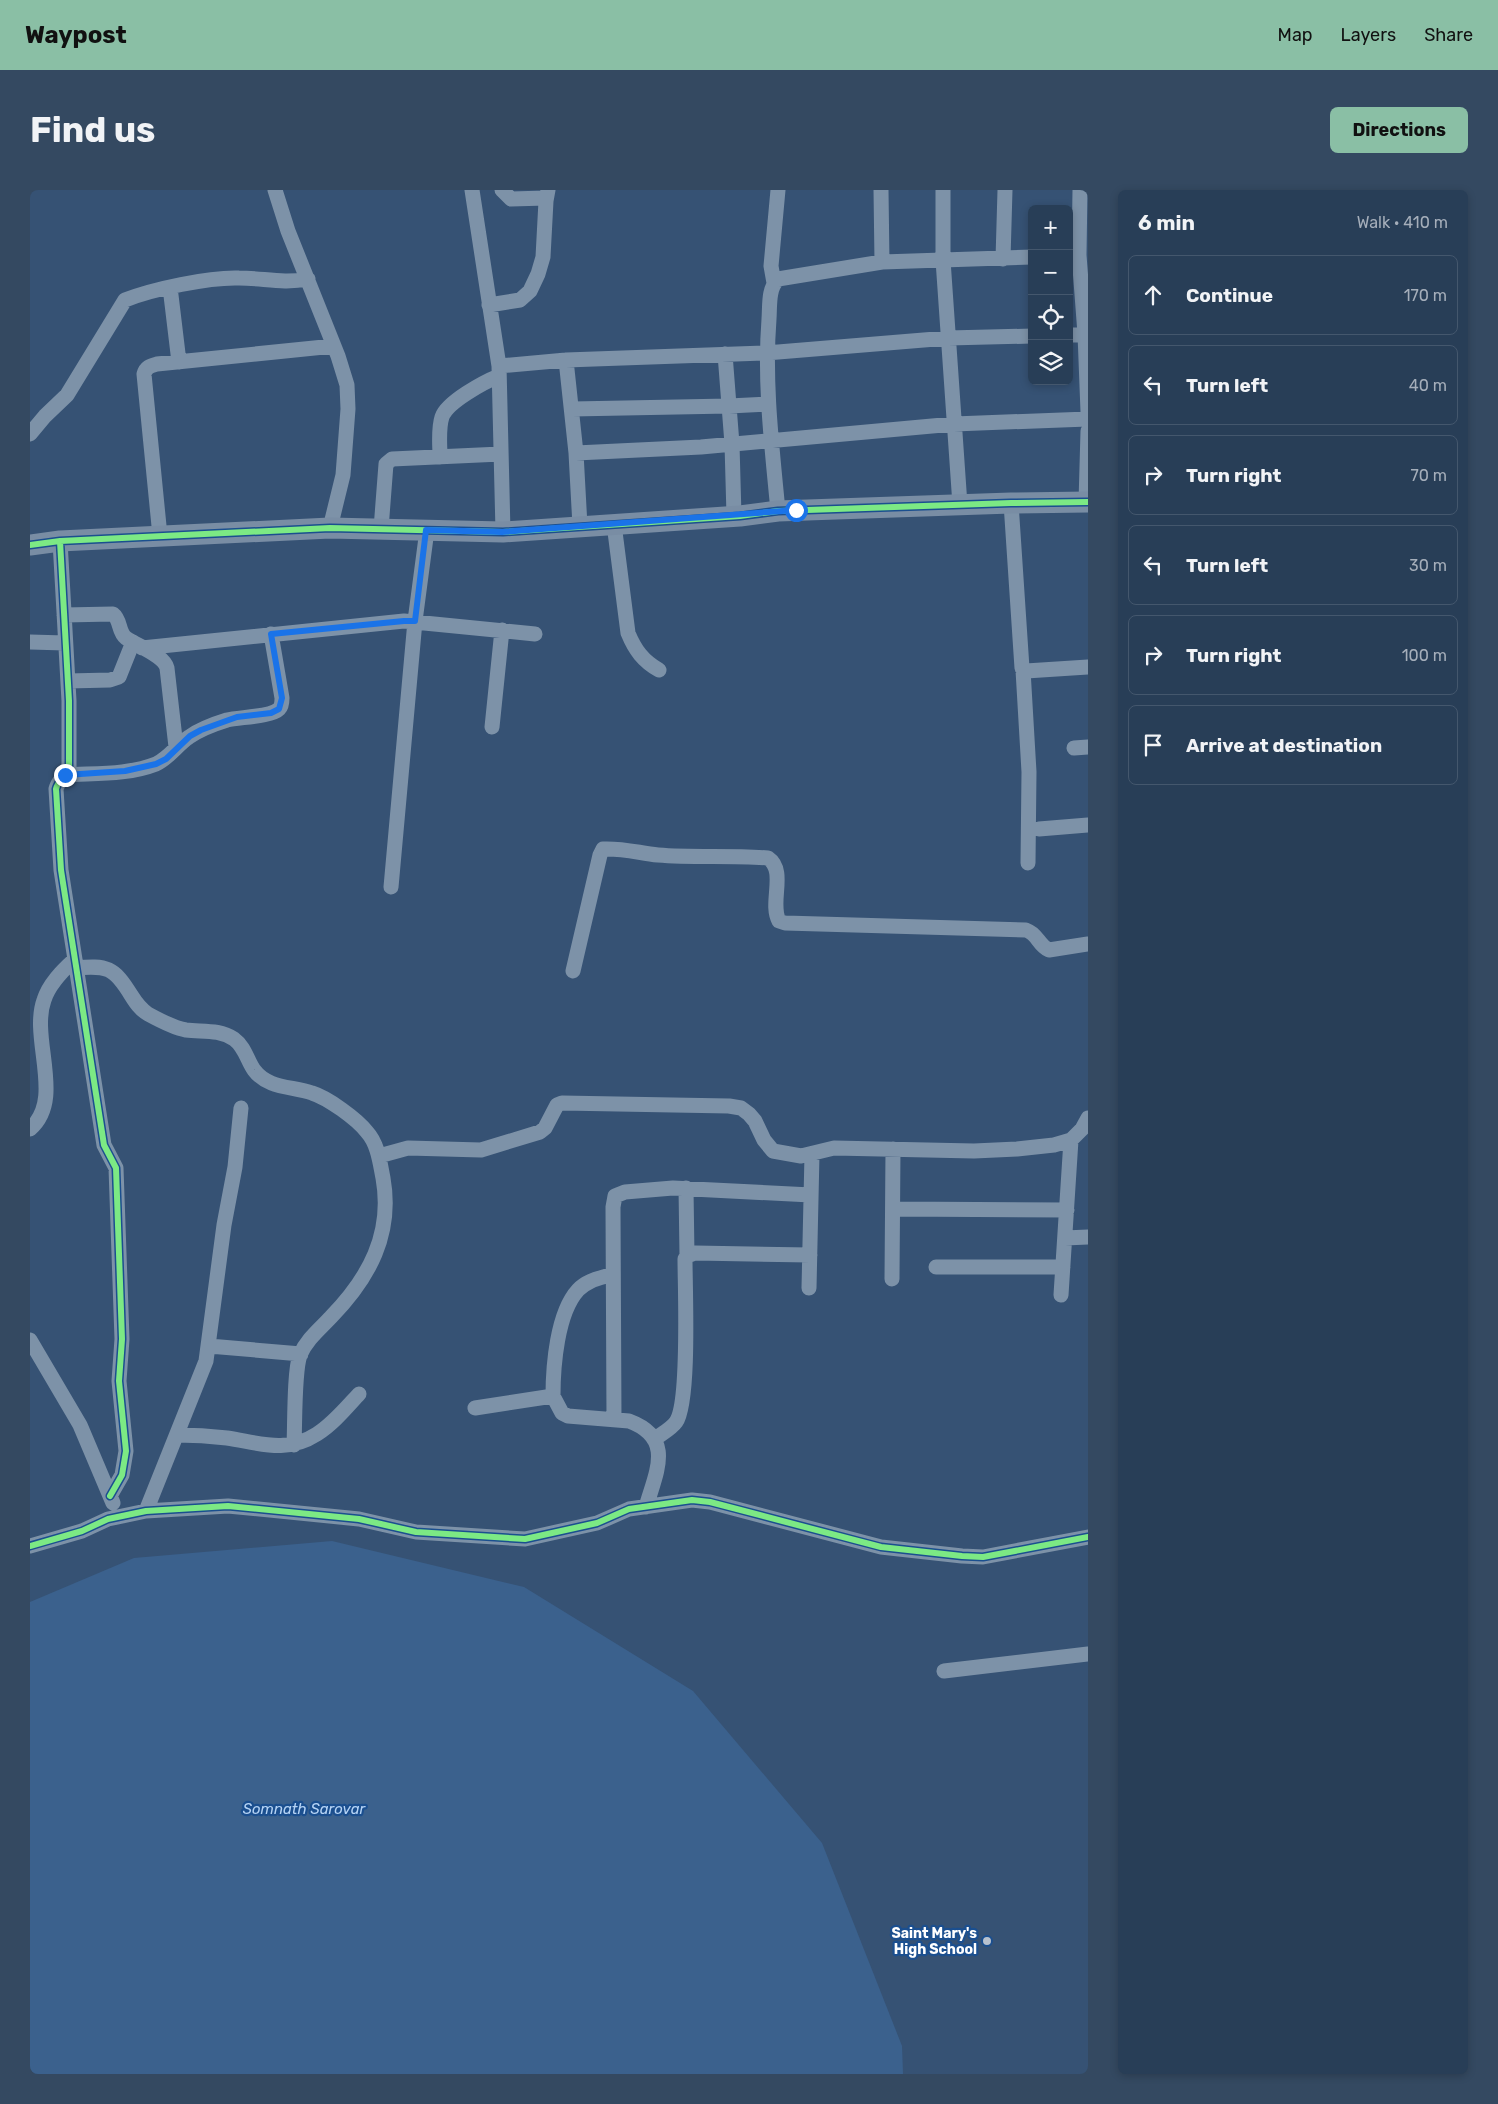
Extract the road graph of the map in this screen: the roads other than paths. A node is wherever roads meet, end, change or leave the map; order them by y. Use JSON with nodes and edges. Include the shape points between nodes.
{"nodes":[{"id":1,"x":275,"y":190,"type":"edge"},
{"id":2,"x":472,"y":190,"type":"edge"},
{"id":3,"x":502,"y":190,"type":"edge"},
{"id":4,"x":778,"y":190,"type":"edge"},
{"id":5,"x":881,"y":190,"type":"edge"},
{"id":6,"x":943,"y":190,"type":"edge"},
{"id":7,"x":1005,"y":190,"type":"edge"},
{"id":8,"x":1080,"y":190,"type":"edge"},
{"id":9,"x":547,"y":194,"type":"edge"},
{"id":10,"x":1079,"y":255,"type":"edge"},
{"id":11,"x":1028,"y":257,"type":"edge"},
{"id":12,"x":1002,"y":259,"type":"junction"},
{"id":13,"x":943,"y":260,"type":"junction"},
{"id":14,"x":882,"y":262,"type":"junction"},
{"id":15,"x":308,"y":279,"type":"junction"},
{"id":16,"x":774,"y":283,"type":"junction"},
{"id":17,"x":170,"y":287,"type":"junction"},
{"id":18,"x":489,"y":305,"type":"junction"},
{"id":19,"x":1087,"y":334,"type":"edge"},
{"id":20,"x":1073,"y":335,"type":"edge"},
{"id":21,"x":1028,"y":336,"type":"edge"},
{"id":22,"x":948,"y":338,"type":"junction"},
{"id":23,"x":334,"y":346,"type":"junction"},
{"id":24,"x":766,"y":353,"type":"junction"},
{"id":25,"x":726,"y":354,"type":"junction"},
{"id":26,"x":566,"y":360,"type":"junction"},
{"id":27,"x":179,"y":362,"type":"junction"},
{"id":28,"x":499,"y":371,"type":"junction"},
{"id":29,"x":768,"y":404,"type":"junction"},
{"id":30,"x":729,"y":406,"type":"junction"},
{"id":31,"x":572,"y":409,"type":"junction"},
{"id":32,"x":1088,"y":412,"type":"edge"},
{"id":33,"x":1088,"y":419,"type":"edge"},
{"id":34,"x":954,"y":424,"type":"junction"},
{"id":35,"x":1088,"y":431,"type":"edge"},
{"id":36,"x":30,"y":434,"type":"edge"},
{"id":37,"x":771,"y":441,"type":"junction"},
{"id":38,"x":732,"y":444,"type":"junction"},
{"id":39,"x":576,"y":452,"type":"junction"},
{"id":40,"x":501,"y":454,"type":"junction"},
{"id":41,"x":440,"y":457,"type":"junction"},
{"id":42,"x":1087,"y":502,"type":"edge"},
{"id":43,"x":1011,"y":503,"type":"junction"},
{"id":44,"x":960,"y":504,"type":"junction"},
{"id":45,"x":778,"y":511,"type":"junction"},
{"id":46,"x":734,"y":516,"type":"junction"},
{"id":47,"x":614,"y":524,"type":"junction"},
{"id":48,"x":580,"y":526,"type":"junction"},
{"id":49,"x":330,"y":528,"type":"junction"},
{"id":50,"x":381,"y":529,"type":"junction"},
{"id":51,"x":426,"y":530,"type":"junction"},
{"id":52,"x":502,"y":532,"type":"junction"},
{"id":53,"x":160,"y":536,"type":"junction"},
{"id":54,"x":60,"y":541,"type":"junction"},
{"id":55,"x":30,"y":546,"type":"edge"},
{"id":56,"x":64,"y":615,"type":"junction"},
{"id":57,"x":415,"y":621,"type":"junction"},
{"id":58,"x":502,"y":630,"type":"junction"},
{"id":59,"x":271,"y":634,"type":"junction"},
{"id":60,"x":536,"y":634,"type":"dead end"},
{"id":61,"x":30,"y":642,"type":"edge"},
{"id":62,"x":65,"y":643,"type":"junction"},
{"id":63,"x":138,"y":645,"type":"junction"},
{"id":64,"x":1088,"y":667,"type":"edge"},
{"id":65,"x":659,"y":670,"type":"dead end"},
{"id":66,"x":1023,"y":670,"type":"junction"},
{"id":67,"x":68,"y":681,"type":"junction"},
{"id":68,"x":492,"y":727,"type":"dead end"},
{"id":69,"x":176,"y":747,"type":"junction"},
{"id":70,"x":65,"y":775,"type":"junction"},
{"id":71,"x":1088,"y":826,"type":"edge"},
{"id":72,"x":1039,"y":829,"type":"dead end"},
{"id":73,"x":1028,"y":863,"type":"dead end"},
{"id":74,"x":391,"y":887,"type":"dead end"},
{"id":75,"x":1088,"y":944,"type":"edge"},
{"id":76,"x":75,"y":964,"type":"junction"},
{"id":77,"x":573,"y":971,"type":"dead end"},
{"id":78,"x":241,"y":1108,"type":"dead end"},
{"id":79,"x":1088,"y":1118,"type":"edge"},
{"id":80,"x":30,"y":1129,"type":"edge"},
{"id":81,"x":1071,"y":1140,"type":"junction"},
{"id":82,"x":893,"y":1150,"type":"junction"},
{"id":83,"x":812,"y":1154,"type":"junction"},
{"id":84,"x":379,"y":1156,"type":"junction"},
{"id":85,"x":686,"y":1188,"type":"junction"},
{"id":86,"x":811,"y":1195,"type":"junction"},
{"id":87,"x":893,"y":1209,"type":"junction"},
{"id":88,"x":1067,"y":1210,"type":"junction"},
{"id":89,"x":1088,"y":1237,"type":"edge"},
{"id":90,"x":1065,"y":1238,"type":"junction"},
{"id":91,"x":810,"y":1255,"type":"junction"},
{"id":92,"x":687,"y":1256,"type":"junction"},
{"id":93,"x":936,"y":1267,"type":"dead end"},
{"id":94,"x":1063,"y":1267,"type":"junction"},
{"id":95,"x":613,"y":1274,"type":"junction"},
{"id":96,"x":892,"y":1279,"type":"dead end"},
{"id":97,"x":809,"y":1288,"type":"dead end"},
{"id":98,"x":1061,"y":1295,"type":"dead end"},
{"id":99,"x":30,"y":1340,"type":"edge"},
{"id":100,"x":209,"y":1346,"type":"junction"},
{"id":101,"x":301,"y":1354,"type":"junction"},
{"id":102,"x":359,"y":1394,"type":"dead end"},
{"id":103,"x":553,"y":1396,"type":"junction"},
{"id":104,"x":475,"y":1408,"type":"dead end"},
{"id":105,"x":614,"y":1420,"type":"junction"},
{"id":106,"x":177,"y":1435,"type":"junction"},
{"id":107,"x":655,"y":1439,"type":"junction"},
{"id":108,"x":294,"y":1445,"type":"junction"},
{"id":109,"x":110,"y":1496,"type":"junction"},
{"id":110,"x":646,"y":1507,"type":"junction"},
{"id":111,"x":146,"y":1511,"type":"junction"},
{"id":112,"x":118,"y":1516,"type":"junction"},
{"id":113,"x":1088,"y":1537,"type":"edge"},
{"id":114,"x":30,"y":1546,"type":"edge"},
{"id":115,"x":1088,"y":1654,"type":"edge"},
{"id":116,"x":944,"y":1671,"type":"dead end"}],
"edges":[{"from":1,"to":15,"type":"street"},
{"from":2,"to":18,"type":"street"},
{"from":3,"to":9,"type":"street","via":[[511,199]]},
{"from":4,"to":16,"type":"street","via":[[771,266]]},
{"from":5,"to":14,"type":"street"},
{"from":6,"to":13,"type":"street"},
{"from":7,"to":12,"type":"street"},
{"from":8,"to":10,"type":"street"},
{"from":9,"to":18,"type":"street","via":[[543,257],[530,290],[520,300]]},
{"from":10,"to":19,"type":"street"},
{"from":11,"to":12,"type":"street"},
{"from":12,"to":13,"type":"street"},
{"from":13,"to":14,"type":"street"},
{"from":13,"to":22,"type":"street"},
{"from":14,"to":16,"type":"street","via":[[783,277]]},
{"from":15,"to":17,"type":"street","via":[[280,282],[237,278]]},
{"from":15,"to":23,"type":"street"},
{"from":16,"to":24,"type":"street"},
{"from":17,"to":27,"type":"street"},
{"from":17,"to":36,"type":"street","via":[[122,303],[67,396]]},
{"from":18,"to":28,"type":"street"},
{"from":19,"to":20,"type":"street"},
{"from":19,"to":32,"type":"street"},
{"from":21,"to":22,"type":"street"},
{"from":22,"to":24,"type":"street"},
{"from":22,"to":34,"type":"street"},
{"from":23,"to":27,"type":"street"},
{"from":23,"to":49,"type":"street","via":[[345,377],[348,409],[343,474]]},
{"from":24,"to":25,"type":"street"},
{"from":24,"to":29,"type":"street"},
{"from":25,"to":26,"type":"street"},
{"from":25,"to":30,"type":"street"},
{"from":26,"to":28,"type":"street"},
{"from":26,"to":31,"type":"street"},
{"from":27,"to":53,"type":"street","via":[[150,366],[144,374]]},
{"from":28,"to":40,"type":"street"},
{"from":28,"to":41,"type":"street","via":[[444,412]]},
{"from":29,"to":30,"type":"street"},
{"from":29,"to":37,"type":"street"},
{"from":30,"to":31,"type":"street"},
{"from":30,"to":38,"type":"street"},
{"from":31,"to":39,"type":"street"},
{"from":33,"to":34,"type":"street"},
{"from":34,"to":37,"type":"street"},
{"from":34,"to":44,"type":"street"},
{"from":35,"to":42,"type":"street"},
{"from":37,"to":38,"type":"street"},
{"from":37,"to":45,"type":"street"},
{"from":38,"to":39,"type":"street"},
{"from":38,"to":46,"type":"street"},
{"from":39,"to":48,"type":"street"},
{"from":40,"to":41,"type":"street"},
{"from":40,"to":52,"type":"street"},
{"from":41,"to":50,"type":"street","via":[[388,461]]},
{"from":42,"to":43,"type":"street"},
{"from":43,"to":44,"type":"street"},
{"from":43,"to":66,"type":"street"},
{"from":44,"to":45,"type":"street"},
{"from":45,"to":46,"type":"street"},
{"from":46,"to":47,"type":"street"},
{"from":47,"to":48,"type":"street"},
{"from":47,"to":65,"type":"street","via":[[628,632],[643,660]]},
{"from":48,"to":52,"type":"street"},
{"from":49,"to":50,"type":"street"},
{"from":49,"to":53,"type":"street"},
{"from":50,"to":51,"type":"street"},
{"from":51,"to":52,"type":"street"},
{"from":51,"to":57,"type":"street"},
{"from":53,"to":54,"type":"street"},
{"from":54,"to":55,"type":"street"},
{"from":54,"to":56,"type":"street"},
{"from":56,"to":62,"type":"street"},
{"from":56,"to":63,"type":"street","via":[[113,614],[122,634]]},
{"from":57,"to":58,"type":"street"},
{"from":57,"to":59,"type":"street"},
{"from":57,"to":74,"type":"street"},
{"from":58,"to":60,"type":"street"},
{"from":58,"to":68,"type":"street"},
{"from":59,"to":63,"type":"street"},
{"from":59,"to":69,"type":"street","via":[[282,698],[279,709],[237,717],[201,730]]},
{"from":61,"to":62,"type":"street"},
{"from":62,"to":67,"type":"street"},
{"from":63,"to":67,"type":"street","via":[[118,677]]},
{"from":63,"to":69,"type":"street","via":[[166,664]]},
{"from":64,"to":66,"type":"street"},
{"from":66,"to":73,"type":"street","via":[[1029,772]]},
{"from":67,"to":70,"type":"street","via":[[69,766]]},
{"from":69,"to":70,"type":"street","via":[[166,759],[141,768]]},
{"from":70,"to":76,"type":"street","via":[[57,785],[56,814]]},
{"from":71,"to":72,"type":"street"},
{"from":75,"to":77,"type":"street","via":[[1049,950],[1026,930],[785,923],[776,915],[777,874],[773,861],[768,858],[658,855],[611,848],[603,849],[600,855]]},
{"from":76,"to":80,"type":"street","via":[[50,987],[43,1001],[40,1046],[46,1095],[41,1116]]},
{"from":76,"to":84,"type":"street","via":[[112,970],[148,1014],[182,1029],[217,1032],[235,1040],[261,1078],[325,1099],[369,1133]]},
{"from":76,"to":109,"type":"street","via":[[104,1146],[116,1168],[122,1338],[119,1381],[126,1451],[122,1475]]},
{"from":78,"to":100,"type":"street"},
{"from":79,"to":81,"type":"street"},
{"from":81,"to":82,"type":"street","via":[[1017,1149]]},
{"from":81,"to":88,"type":"street"},
{"from":82,"to":83,"type":"street","via":[[834,1148]]},
{"from":82,"to":87,"type":"street"},
{"from":83,"to":84,"type":"street","via":[[801,1156],[773,1151],[750,1114],[741,1108],[562,1103],[557,1105],[540,1132],[491,1148],[471,1151],[408,1148]]},
{"from":83,"to":86,"type":"street"},
{"from":84,"to":101,"type":"street","via":[[385,1213],[381,1240],[360,1283]]},
{"from":85,"to":86,"type":"street"},
{"from":85,"to":92,"type":"street"},
{"from":85,"to":95,"type":"street","via":[[625,1192],[615,1196]]},
{"from":86,"to":91,"type":"street"},
{"from":87,"to":88,"type":"street"},
{"from":87,"to":96,"type":"street"},
{"from":88,"to":90,"type":"street"},
{"from":89,"to":90,"type":"street"},
{"from":90,"to":94,"type":"street"},
{"from":91,"to":92,"type":"street"},
{"from":91,"to":97,"type":"street"},
{"from":92,"to":107,"type":"street","via":[[681,1406],[675,1423]]},
{"from":93,"to":94,"type":"street"},
{"from":94,"to":98,"type":"street"},
{"from":95,"to":103,"type":"street","via":[[586,1284],[570,1301],[557,1346]]},
{"from":95,"to":105,"type":"street"},
{"from":99,"to":109,"type":"street","via":[[80,1425]]},
{"from":100,"to":101,"type":"street"},
{"from":100,"to":106,"type":"street"},
{"from":101,"to":108,"type":"street"},
{"from":102,"to":108,"type":"street","via":[[330,1425]]},
{"from":103,"to":104,"type":"street"},
{"from":103,"to":105,"type":"street","via":[[568,1416]]},
{"from":105,"to":107,"type":"street","via":[[637,1424]]},
{"from":106,"to":108,"type":"street"},
{"from":106,"to":111,"type":"street"},
{"from":107,"to":110,"type":"street","via":[[659,1456]]},
{"from":109,"to":112,"type":"street"},
{"from":110,"to":111,"type":"street","via":[[629,1509],[597,1523],[525,1539],[416,1532],[360,1519],[228,1506]]},
{"from":110,"to":113,"type":"street","via":[[701,1500],[881,1547],[972,1557]]},
{"from":111,"to":112,"type":"street"},
{"from":112,"to":114,"type":"street","via":[[82,1531]]},
{"from":115,"to":116,"type":"street"}]}
